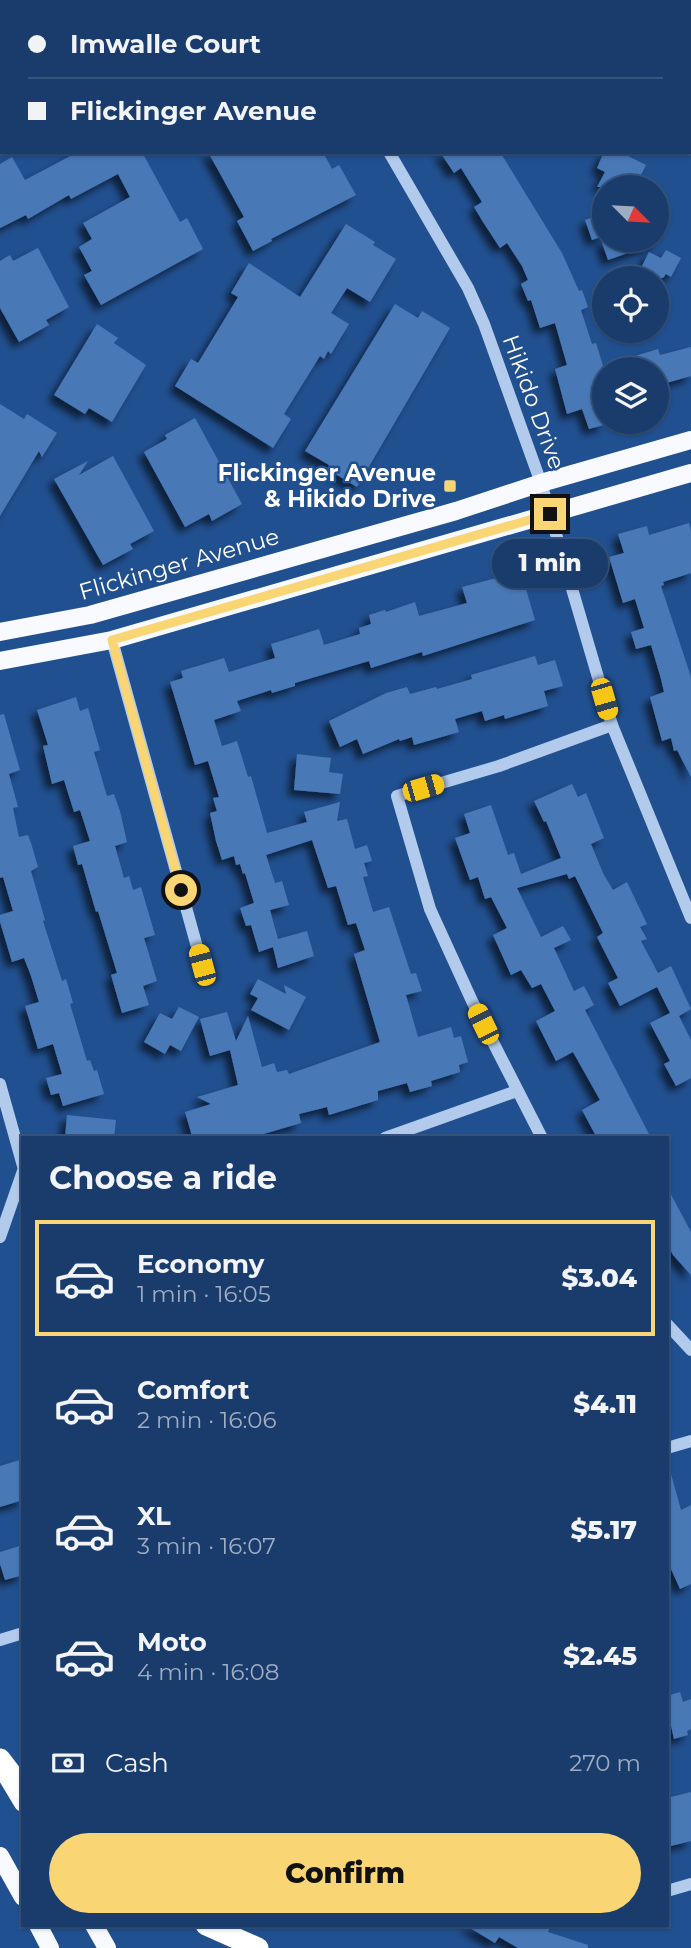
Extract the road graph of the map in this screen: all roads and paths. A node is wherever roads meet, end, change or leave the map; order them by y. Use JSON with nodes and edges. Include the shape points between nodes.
{"nodes":[{"id":1,"x":390,"y":154,"type":"edge"},
{"id":2,"x":691,"y":440,"type":"edge"},
{"id":3,"x":691,"y":473,"type":"edge"},
{"id":4,"x":541,"y":483,"type":"junction"},
{"id":5,"x":550,"y":514,"type":"junction"},
{"id":6,"x":0,"y":632,"type":"edge"},
{"id":7,"x":112,"y":640,"type":"junction"},
{"id":8,"x":0,"y":661,"type":"edge"},
{"id":9,"x":612,"y":725,"type":"junction"},
{"id":10,"x":691,"y":918,"type":"edge"},
{"id":11,"x":202,"y":965,"type":"dead end"},
{"id":12,"x":0,"y":1084,"type":"edge"},
{"id":13,"x":517,"y":1091,"type":"junction"},
{"id":14,"x":391,"y":1136,"type":"edge"},
{"id":15,"x":541,"y":1136,"type":"edge"},
{"id":16,"x":21,"y":1161,"type":"edge"},
{"id":17,"x":21,"y":1174,"type":"edge"},
{"id":18,"x":0,"y":1237,"type":"edge"},
{"id":19,"x":669,"y":1326,"type":"edge"},
{"id":20,"x":691,"y":1350,"type":"edge"},
{"id":21,"x":691,"y":1441,"type":"edge"},
{"id":22,"x":669,"y":1447,"type":"edge"},
{"id":23,"x":21,"y":1634,"type":"edge"},
{"id":24,"x":0,"y":1640,"type":"edge"},
{"id":25,"x":0,"y":1761,"type":"edge"},
{"id":26,"x":21,"y":1787,"type":"edge"},
{"id":27,"x":21,"y":1799,"type":"edge"},
{"id":28,"x":0,"y":1856,"type":"edge"},
{"id":29,"x":691,"y":1884,"type":"edge"},
{"id":30,"x":669,"y":1890,"type":"edge"},
{"id":31,"x":21,"y":1894,"type":"edge"},
{"id":32,"x":39,"y":1927,"type":"edge"},
{"id":33,"x":95,"y":1927,"type":"edge"},
{"id":34,"x":211,"y":1927,"type":"edge"},
{"id":35,"x":50,"y":1948,"type":"edge"},
{"id":36,"x":107,"y":1948,"type":"edge"},
{"id":37,"x":258,"y":1948,"type":"edge"}],
"edges":[{"from":1,"to":4,"type":"street","name":"Hikido Drive","via":[[468,288]]},
{"from":2,"to":4,"type":"main road","name":"Flickinger Avenue"},
{"from":3,"to":5,"type":"main road"},
{"from":4,"to":5,"type":"street","name":"Hikido Drive"},
{"from":4,"to":6,"type":"main road","name":"Flickinger Avenue","via":[[90,615]]},
{"from":5,"to":7,"type":"main road"},
{"from":5,"to":9,"type":"street","name":"Hikido Drive"},
{"from":7,"to":8,"type":"main road"},
{"from":7,"to":11,"type":"street"},
{"from":9,"to":10,"type":"street","name":"Hikido Drive"},
{"from":9,"to":13,"type":"street","via":[[397,796],[430,909]]},
{"from":12,"to":16,"type":"street"},
{"from":13,"to":14,"type":"street"},
{"from":13,"to":15,"type":"street"},
{"from":17,"to":18,"type":"street"},
{"from":19,"to":20,"type":"street"},
{"from":21,"to":22,"type":"street"},
{"from":23,"to":24,"type":"street"},
{"from":25,"to":26,"type":"highway"},
{"from":25,"to":27,"type":"main road"},
{"from":28,"to":31,"type":"main road"},
{"from":29,"to":30,"type":"street"},
{"from":32,"to":35,"type":"main road"},
{"from":33,"to":36,"type":"main road"},
{"from":34,"to":37,"type":"highway"}]}
